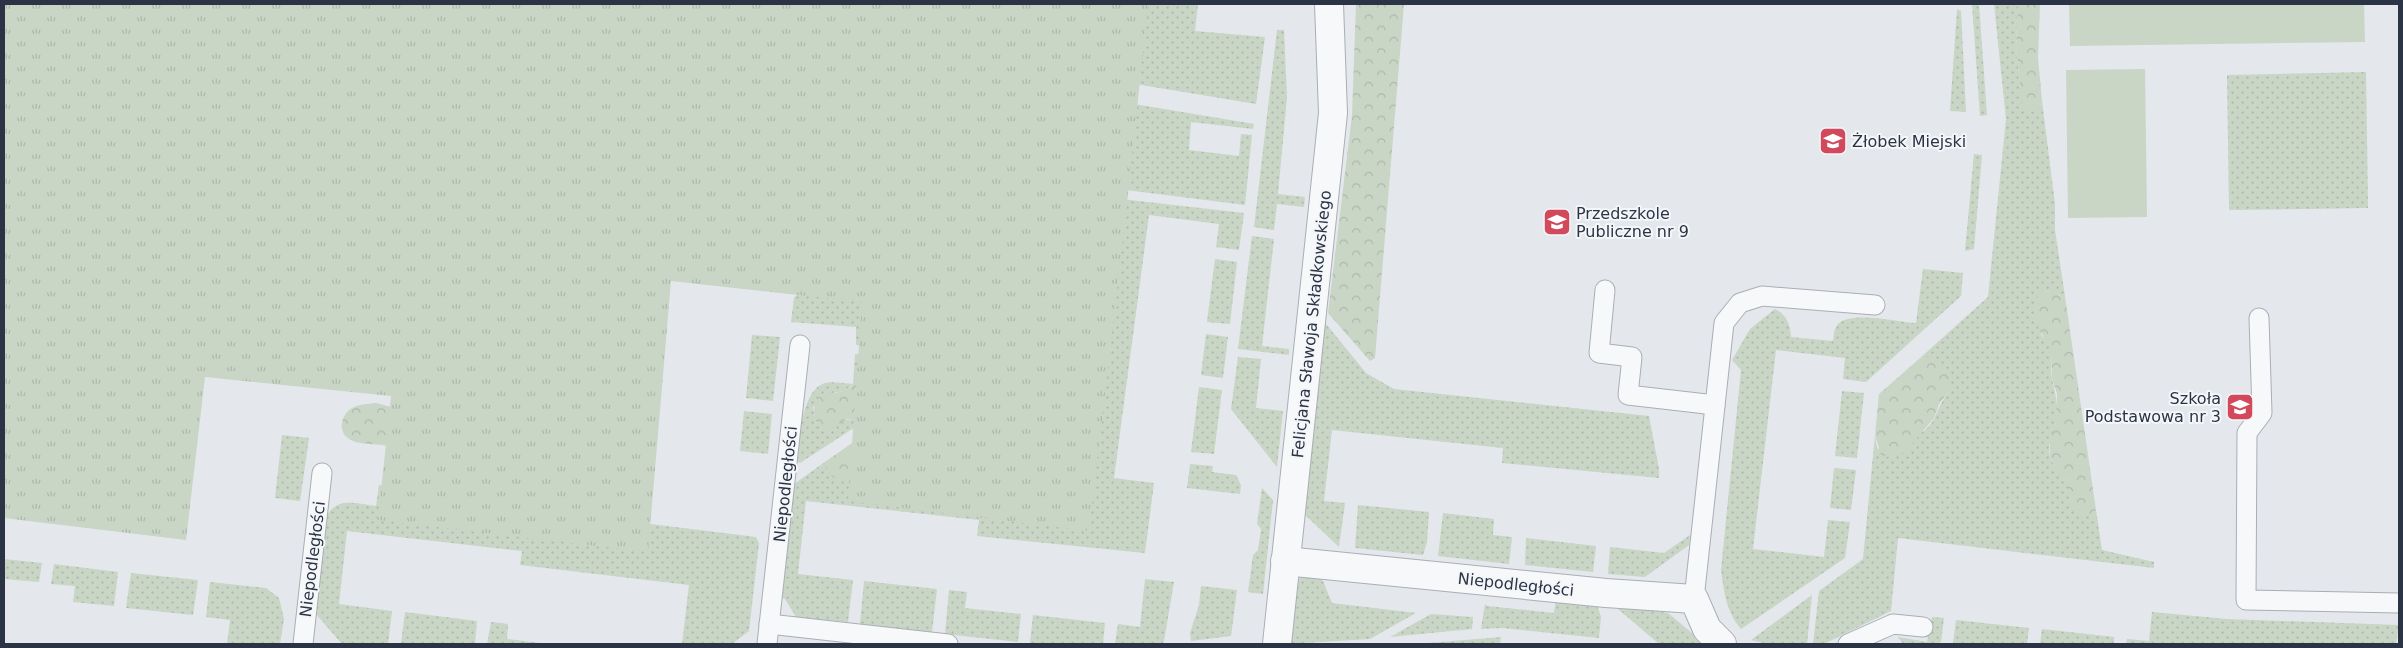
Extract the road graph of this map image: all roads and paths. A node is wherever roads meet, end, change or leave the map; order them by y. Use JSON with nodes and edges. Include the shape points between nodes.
{"nodes":[{"id":1,"x":1329,"y":4,"type":"edge"},
{"id":2,"x":1605,"y":290,"type":"dead end"},
{"id":3,"x":1874,"y":305,"type":"dead end"},
{"id":4,"x":2259,"y":318,"type":"dead end"},
{"id":5,"x":800,"y":345,"type":"dead end"},
{"id":6,"x":1715,"y":405,"type":"junction"},
{"id":7,"x":322,"y":473,"type":"dead end"},
{"id":8,"x":1285,"y":561,"type":"junction"},
{"id":9,"x":1694,"y":599,"type":"junction"},
{"id":10,"x":2399,"y":603,"type":"edge"},
{"id":11,"x":769,"y":624,"type":"junction"},
{"id":12,"x":1923,"y":627,"type":"dead end"},
{"id":13,"x":303,"y":644,"type":"edge"},
{"id":14,"x":767,"y":644,"type":"edge"},
{"id":15,"x":948,"y":644,"type":"edge"},
{"id":16,"x":1277,"y":644,"type":"edge"},
{"id":17,"x":1722,"y":644,"type":"edge"},
{"id":18,"x":1848,"y":644,"type":"edge"}],
"edges":[{"from":1,"to":8,"type":"street","name":"Felicjana Sławoja Składkowskiego","via":[[1334,112]]},
{"from":2,"to":6,"type":"lane","via":[[1599,353],[1632,357],[1628,395]]},
{"from":3,"to":6,"type":"lane","via":[[1762,296],[1740,303],[1724,323]]},
{"from":4,"to":10,"type":"lane","via":[[2262,414],[2247,433],[2246,600]]},
{"from":5,"to":11,"type":"lane","name":"Niepodległości"},
{"from":6,"to":9,"type":"lane"},
{"from":7,"to":13,"type":"lane","name":"Niepodległości"},
{"from":8,"to":9,"type":"street","name":"Niepodległości"},
{"from":8,"to":16,"type":"street","name":"Felicjana Sławoja Składkowskiego"},
{"from":9,"to":17,"type":"street","via":[[1707,629]]},
{"from":11,"to":14,"type":"lane","name":"Niepodległości"},
{"from":11,"to":15,"type":"lane"},
{"from":12,"to":18,"type":"lane","via":[[1893,624]]}]}
